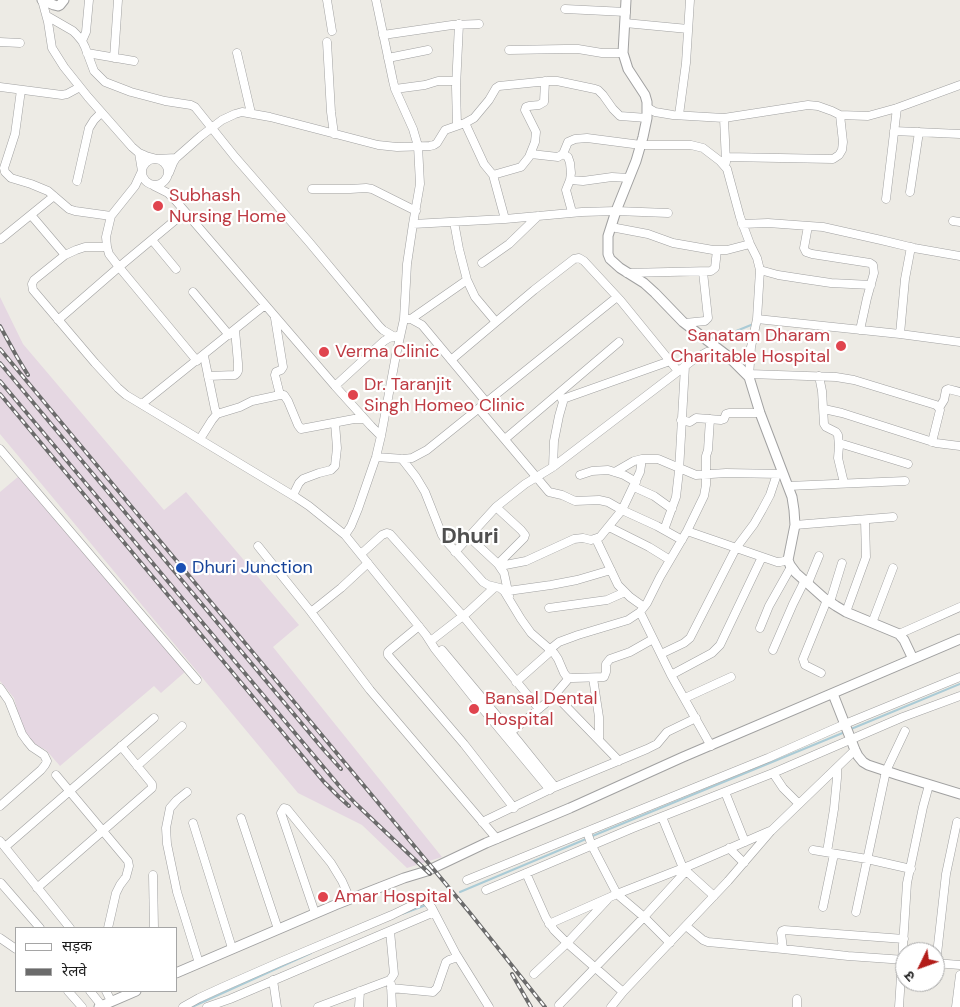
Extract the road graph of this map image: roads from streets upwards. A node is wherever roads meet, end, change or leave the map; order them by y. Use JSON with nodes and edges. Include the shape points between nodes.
{"nodes":[{"id":1,"x":42,"y":0,"type":"edge"},
{"id":2,"x":64,"y":0,"type":"edge"},
{"id":3,"x":89,"y":0,"type":"edge"},
{"id":4,"x":118,"y":0,"type":"edge"},
{"id":5,"x":327,"y":0,"type":"edge"},
{"id":6,"x":376,"y":0,"type":"edge"},
{"id":7,"x":626,"y":0,"type":"edge"},
{"id":8,"x":690,"y":0,"type":"edge"},
{"id":9,"x":565,"y":9,"type":"dead end"},
{"id":10,"x":626,"y":12,"type":"junction"},
{"id":11,"x":47,"y":16,"type":"junction"},
{"id":12,"x":625,"y":23,"type":"junction"},
{"id":13,"x":459,"y":24,"type":"junction"},
{"id":14,"x":479,"y":24,"type":"dead end"},
{"id":15,"x":688,"y":29,"type":"junction"},
{"id":16,"x":332,"y":31,"type":"dead end"},
{"id":17,"x":383,"y":35,"type":"junction"},
{"id":18,"x":82,"y":41,"type":"junction"},
{"id":19,"x":0,"y":42,"type":"edge"},
{"id":20,"x":327,"y":42,"type":"dead end"},
{"id":21,"x":20,"y":43,"type":"dead end"},
{"id":22,"x":428,"y":50,"type":"dead end"},
{"id":23,"x":508,"y":50,"type":"dead end"},
{"id":24,"x":87,"y":52,"type":"junction"},
{"id":25,"x":237,"y":53,"type":"dead end"},
{"id":26,"x":623,"y":53,"type":"junction"},
{"id":27,"x":114,"y":58,"type":"junction"},
{"id":28,"x":388,"y":58,"type":"junction"},
{"id":29,"x":134,"y":61,"type":"dead end"},
{"id":30,"x":456,"y":81,"type":"junction"},
{"id":31,"x":545,"y":81,"type":"junction"},
{"id":32,"x":960,"y":85,"type":"edge"},
{"id":33,"x":0,"y":87,"type":"edge"},
{"id":34,"x":80,"y":87,"type":"junction"},
{"id":35,"x":395,"y":89,"type":"junction"},
{"id":36,"x":21,"y":90,"type":"junction"},
{"id":37,"x":897,"y":108,"type":"junction"},
{"id":38,"x":101,"y":113,"type":"junction"},
{"id":39,"x":252,"y":113,"type":"junction"},
{"id":40,"x":648,"y":113,"type":"junction"},
{"id":41,"x":679,"y":115,"type":"junction"},
{"id":42,"x":840,"y":115,"type":"junction"},
{"id":43,"x":724,"y":118,"type":"junction"},
{"id":44,"x":465,"y":123,"type":"junction"},
{"id":45,"x":457,"y":125,"type":"junction"},
{"id":46,"x":211,"y":128,"type":"junction"},
{"id":47,"x":894,"y":131,"type":"junction"},
{"id":48,"x":918,"y":132,"type":"junction"},
{"id":49,"x":334,"y":134,"type":"junction"},
{"id":50,"x":960,"y":134,"type":"edge"},
{"id":51,"x":641,"y":145,"type":"junction"},
{"id":52,"x":418,"y":146,"type":"junction"},
{"id":53,"x":139,"y":153,"type":"junction"},
{"id":54,"x":531,"y":154,"type":"junction"},
{"id":55,"x":563,"y":154,"type":"junction"},
{"id":56,"x":726,"y":157,"type":"junction"},
{"id":57,"x":176,"y":158,"type":"junction"},
{"id":58,"x":156,"y":159,"type":"junction"},
{"id":59,"x":726,"y":169,"type":"junction"},
{"id":60,"x":142,"y":171,"type":"junction"},
{"id":61,"x":493,"y":175,"type":"junction"},
{"id":62,"x":168,"y":176,"type":"junction"},
{"id":63,"x":629,"y":178,"type":"junction"},
{"id":64,"x":570,"y":180,"type":"junction"},
{"id":65,"x":77,"y":181,"type":"dead end"},
{"id":66,"x":152,"y":185,"type":"junction"},
{"id":67,"x":135,"y":186,"type":"junction"},
{"id":68,"x":312,"y":189,"type":"dead end"},
{"id":69,"x":910,"y":192,"type":"dead end"},
{"id":70,"x":168,"y":193,"type":"junction"},
{"id":71,"x":54,"y":196,"type":"junction"},
{"id":72,"x":886,"y":199,"type":"dead end"},
{"id":73,"x":416,"y":211,"type":"junction"},
{"id":74,"x":616,"y":211,"type":"junction"},
{"id":75,"x":185,"y":212,"type":"junction"},
{"id":76,"x":572,"y":212,"type":"junction"},
{"id":77,"x":668,"y":213,"type":"dead end"},
{"id":78,"x":31,"y":215,"type":"junction"},
{"id":79,"x":111,"y":216,"type":"junction"},
{"id":80,"x":538,"y":216,"type":"junction"},
{"id":81,"x":505,"y":219,"type":"junction"},
{"id":82,"x":454,"y":222,"type":"junction"},
{"id":83,"x":413,"y":224,"type":"junction"},
{"id":84,"x":742,"y":224,"type":"junction"},
{"id":85,"x":808,"y":226,"type":"junction"},
{"id":86,"x":611,"y":227,"type":"junction"},
{"id":87,"x":2,"y":239,"type":"dead end"},
{"id":88,"x":152,"y":240,"type":"junction"},
{"id":89,"x":750,"y":244,"type":"junction"},
{"id":90,"x":107,"y":247,"type":"junction"},
{"id":91,"x":911,"y":247,"type":"junction"},
{"id":92,"x":717,"y":250,"type":"junction"},
{"id":93,"x":65,"y":255,"type":"junction"},
{"id":94,"x":960,"y":256,"type":"edge"},
{"id":95,"x":482,"y":264,"type":"dead end"},
{"id":96,"x":119,"y":267,"type":"junction"},
{"id":97,"x":176,"y":268,"type":"dead end"},
{"id":98,"x":760,"y":270,"type":"junction"},
{"id":99,"x":703,"y":272,"type":"junction"},
{"id":100,"x":628,"y":273,"type":"junction"},
{"id":101,"x":467,"y":280,"type":"junction"},
{"id":102,"x":871,"y":285,"type":"junction"},
{"id":103,"x":193,"y":292,"type":"dead end"},
{"id":104,"x":617,"y":297,"type":"junction"},
{"id":105,"x":265,"y":305,"type":"junction"},
{"id":106,"x":274,"y":316,"type":"junction"},
{"id":107,"x":408,"y":319,"type":"junction"},
{"id":108,"x":756,"y":319,"type":"junction"},
{"id":109,"x":58,"y":320,"type":"junction"},
{"id":110,"x":496,"y":322,"type":"junction"},
{"id":111,"x":685,"y":323,"type":"junction"},
{"id":112,"x":860,"y":330,"type":"junction"},
{"id":113,"x":232,"y":332,"type":"junction"},
{"id":114,"x":900,"y":334,"type":"junction"},
{"id":115,"x":396,"y":336,"type":"junction"},
{"id":116,"x":619,"y":342,"type":"dead end"},
{"id":117,"x":960,"y":342,"type":"edge"},
{"id":118,"x":718,"y":350,"type":"junction"},
{"id":119,"x":201,"y":358,"type":"junction"},
{"id":120,"x":451,"y":360,"type":"junction"},
{"id":121,"x":670,"y":361,"type":"junction"},
{"id":122,"x":681,"y":368,"type":"junction"},
{"id":123,"x":208,"y":376,"type":"junction"},
{"id":124,"x":749,"y":376,"type":"junction"},
{"id":125,"x":819,"y":376,"type":"junction"},
{"id":126,"x":335,"y":386,"type":"junction"},
{"id":127,"x":960,"y":392,"type":"edge"},
{"id":128,"x":280,"y":394,"type":"junction"},
{"id":129,"x":560,"y":396,"type":"junction"},
{"id":130,"x":487,"y":403,"type":"junction"},
{"id":131,"x":142,"y":404,"type":"junction"},
{"id":132,"x":939,"y":408,"type":"junction"},
{"id":133,"x":479,"y":409,"type":"junction"},
{"id":134,"x":824,"y":409,"type":"junction"},
{"id":135,"x":760,"y":413,"type":"junction"},
{"id":136,"x":217,"y":414,"type":"junction"},
{"id":137,"x":364,"y":419,"type":"junction"},
{"id":138,"x":710,"y":419,"type":"junction"},
{"id":139,"x":681,"y":420,"type":"junction"},
{"id":140,"x":335,"y":423,"type":"junction"},
{"id":141,"x":381,"y":436,"type":"junction"},
{"id":142,"x":505,"y":438,"type":"junction"},
{"id":143,"x":200,"y":439,"type":"junction"},
{"id":144,"x":932,"y":442,"type":"junction"},
{"id":145,"x":839,"y":443,"type":"junction"},
{"id":146,"x":960,"y":446,"type":"edge"},
{"id":147,"x":0,"y":449,"type":"edge"},
{"id":148,"x":376,"y":457,"type":"junction"},
{"id":149,"x":402,"y":459,"type":"junction"},
{"id":150,"x":642,"y":459,"type":"junction"},
{"id":151,"x":908,"y":464,"type":"dead end"},
{"id":152,"x":553,"y":467,"type":"junction"},
{"id":153,"x":679,"y":468,"type":"junction"},
{"id":154,"x":615,"y":472,"type":"junction"},
{"id":155,"x":707,"y":474,"type":"junction"},
{"id":156,"x":780,"y":474,"type":"junction"},
{"id":157,"x":580,"y":475,"type":"dead end"},
{"id":158,"x":537,"y":476,"type":"junction"},
{"id":159,"x":905,"y":481,"type":"dead end"},
{"id":160,"x":844,"y":483,"type":"junction"},
{"id":161,"x":635,"y":484,"type":"junction"},
{"id":162,"x":788,"y":486,"type":"junction"},
{"id":163,"x":293,"y":495,"type":"junction"},
{"id":164,"x":496,"y":507,"type":"junction"},
{"id":165,"x":672,"y":509,"type":"junction"},
{"id":166,"x":622,"y":510,"type":"junction"},
{"id":167,"x":893,"y":518,"type":"dead end"},
{"id":168,"x":865,"y":520,"type":"junction"},
{"id":169,"x":795,"y":525,"type":"junction"},
{"id":170,"x":608,"y":528,"type":"junction"},
{"id":171,"x":664,"y":530,"type":"junction"},
{"id":172,"x":687,"y":532,"type":"junction"},
{"id":173,"x":345,"y":535,"type":"junction"},
{"id":174,"x":469,"y":537,"type":"junction"},
{"id":175,"x":596,"y":539,"type":"junction"},
{"id":176,"x":682,"y":540,"type":"junction"},
{"id":177,"x":258,"y":546,"type":"dead end"},
{"id":178,"x":736,"y":548,"type":"junction"},
{"id":179,"x":456,"y":552,"type":"junction"},
{"id":180,"x":361,"y":554,"type":"junction"},
{"id":181,"x":819,"y":556,"type":"dead end"},
{"id":182,"x":762,"y":557,"type":"junction"},
{"id":183,"x":670,"y":560,"type":"junction"},
{"id":184,"x":368,"y":563,"type":"junction"},
{"id":185,"x":842,"y":563,"type":"dead end"},
{"id":186,"x":790,"y":564,"type":"junction"},
{"id":187,"x":499,"y":565,"type":"junction"},
{"id":188,"x":893,"y":568,"type":"dead end"},
{"id":189,"x":611,"y":570,"type":"junction"},
{"id":190,"x":806,"y":582,"type":"junction"},
{"id":191,"x":495,"y":587,"type":"junction"},
{"id":192,"x":625,"y":592,"type":"junction"},
{"id":193,"x":508,"y":595,"type":"junction"},
{"id":194,"x":829,"y":601,"type":"junction"},
{"id":195,"x":960,"y":607,"type":"edge"},
{"id":196,"x":550,"y":608,"type":"dead end"},
{"id":197,"x":642,"y":609,"type":"junction"},
{"id":198,"x":311,"y":612,"type":"junction"},
{"id":199,"x":846,"y":612,"type":"junction"},
{"id":200,"x":463,"y":616,"type":"junction"},
{"id":201,"x":872,"y":623,"type":"junction"},
{"id":202,"x":419,"y":626,"type":"junction"},
{"id":203,"x":760,"y":628,"type":"dead end"},
{"id":204,"x":899,"y":634,"type":"junction"},
{"id":205,"x":429,"y":638,"type":"junction"},
{"id":206,"x":654,"y":639,"type":"junction"},
{"id":207,"x":960,"y":639,"type":"edge"},
{"id":208,"x":550,"y":650,"type":"junction"},
{"id":209,"x":773,"y":650,"type":"dead end"},
{"id":210,"x":661,"y":654,"type":"junction"},
{"id":211,"x":913,"y":659,"type":"junction"},
{"id":212,"x":821,"y":673,"type":"dead end"},
{"id":213,"x":672,"y":675,"type":"junction"},
{"id":214,"x":731,"y":677,"type":"dead end"},
{"id":215,"x":960,"y":677,"type":"edge"},
{"id":216,"x":569,"y":678,"type":"junction"},
{"id":217,"x":593,"y":678,"type":"junction"},
{"id":218,"x":197,"y":680,"type":"dead end"},
{"id":219,"x":516,"y":682,"type":"junction"},
{"id":220,"x":0,"y":688,"type":"edge"},
{"id":221,"x":833,"y":694,"type":"junction"},
{"id":222,"x":555,"y":695,"type":"junction"},
{"id":223,"x":960,"y":696,"type":"edge"},
{"id":224,"x":685,"y":698,"type":"junction"},
{"id":225,"x":538,"y":709,"type":"junction"},
{"id":226,"x":154,"y":718,"type":"dead end"},
{"id":227,"x":696,"y":718,"type":"junction"},
{"id":228,"x":182,"y":726,"type":"dead end"},
{"id":229,"x":848,"y":731,"type":"junction"},
{"id":230,"x":906,"y":731,"type":"dead end"},
{"id":231,"x":511,"y":732,"type":"junction"},
{"id":232,"x":599,"y":740,"type":"junction"},
{"id":233,"x":122,"y":746,"type":"junction"},
{"id":234,"x":711,"y":746,"type":"junction"},
{"id":235,"x":855,"y":750,"type":"junction"},
{"id":236,"x":619,"y":761,"type":"junction"},
{"id":237,"x":137,"y":766,"type":"junction"},
{"id":238,"x":837,"y":768,"type":"junction"},
{"id":239,"x":886,"y":771,"type":"junction"},
{"id":240,"x":773,"y":773,"type":"junction"},
{"id":241,"x":56,"y":775,"type":"dead end"},
{"id":242,"x":930,"y":784,"type":"junction"},
{"id":243,"x":552,"y":789,"type":"junction"},
{"id":244,"x":70,"y":791,"type":"junction"},
{"id":245,"x":187,"y":792,"type":"dead end"},
{"id":246,"x":725,"y":792,"type":"junction"},
{"id":247,"x":960,"y":792,"type":"edge"},
{"id":248,"x":799,"y":804,"type":"junction"},
{"id":249,"x":0,"y":806,"type":"edge"},
{"id":250,"x":514,"y":808,"type":"junction"},
{"id":251,"x":662,"y":817,"type":"junction"},
{"id":252,"x":241,"y":818,"type":"dead end"},
{"id":253,"x":482,"y":822,"type":"junction"},
{"id":254,"x":957,"y":822,"type":"dead end"},
{"id":255,"x":193,"y":823,"type":"dead end"},
{"id":256,"x":102,"y":831,"type":"junction"},
{"id":257,"x":772,"y":831,"type":"junction"},
{"id":258,"x":589,"y":838,"type":"junction"},
{"id":259,"x":497,"y":839,"type":"junction"},
{"id":260,"x":745,"y":842,"type":"junction"},
{"id":261,"x":3,"y":844,"type":"edge"},
{"id":262,"x":729,"y":848,"type":"junction"},
{"id":263,"x":814,"y":850,"type":"dead end"},
{"id":264,"x":830,"y":853,"type":"junction"},
{"id":265,"x":867,"y":859,"type":"junction"},
{"id":266,"x":744,"y":863,"type":"junction"},
{"id":267,"x":910,"y":868,"type":"junction"},
{"id":268,"x":684,"y":869,"type":"junction"},
{"id":269,"x":526,"y":873,"type":"junction"},
{"id":270,"x":153,"y":875,"type":"dead end"},
{"id":271,"x":467,"y":880,"type":"dead end"},
{"id":272,"x":1,"y":883,"type":"edge"},
{"id":273,"x":38,"y":888,"type":"junction"},
{"id":274,"x":486,"y":890,"type":"dead end"},
{"id":275,"x":613,"y":895,"type":"junction"},
{"id":276,"x":714,"y":896,"type":"junction"},
{"id":277,"x":350,"y":899,"type":"junction"},
{"id":278,"x":822,"y":907,"type":"dead end"},
{"id":279,"x":433,"y":910,"type":"junction"},
{"id":280,"x":856,"y":912,"type":"dead end"},
{"id":281,"x":315,"y":913,"type":"junction"},
{"id":282,"x":644,"y":917,"type":"junction"},
{"id":283,"x":549,"y":924,"type":"junction"},
{"id":284,"x":686,"y":926,"type":"junction"},
{"id":285,"x":39,"y":927,"type":"edge"},
{"id":286,"x":69,"y":927,"type":"edge"},
{"id":287,"x":108,"y":927,"type":"edge"},
{"id":288,"x":154,"y":927,"type":"edge"},
{"id":289,"x":278,"y":929,"type":"junction"},
{"id":290,"x":390,"y":931,"type":"junction"},
{"id":291,"x":0,"y":938,"type":"edge"},
{"id":292,"x":904,"y":939,"type":"joint"},
{"id":293,"x":670,"y":942,"type":"junction"},
{"id":294,"x":938,"y":942,"type":"edge"},
{"id":295,"x":567,"y":943,"type":"junction"},
{"id":296,"x":15,"y":948,"type":"edge"},
{"id":297,"x":232,"y":948,"type":"junction"},
{"id":298,"x":783,"y":949,"type":"junction"},
{"id":299,"x":458,"y":957,"type":"junction"},
{"id":300,"x":895,"y":959,"type":"edge"},
{"id":301,"x":199,"y":963,"type":"junction"},
{"id":302,"x":945,"y":964,"type":"edge"},
{"id":303,"x":960,"y":965,"type":"edge"},
{"id":304,"x":596,"y":967,"type":"junction"},
{"id":305,"x":178,"y":972,"type":"edge"},
{"id":306,"x":534,"y":974,"type":"dead end"},
{"id":307,"x":960,"y":975,"type":"edge"},
{"id":308,"x":273,"y":980,"type":"junction"},
{"id":309,"x":391,"y":984,"type":"junction"},
{"id":310,"x":360,"y":991,"type":"junction"},
{"id":311,"x":69,"y":992,"type":"edge"},
{"id":312,"x":91,"y":992,"type":"edge"},
{"id":313,"x":106,"y":992,"type":"edge"},
{"id":314,"x":134,"y":992,"type":"edge"},
{"id":315,"x":623,"y":992,"type":"junction"},
{"id":316,"x":901,"y":992,"type":"edge"},
{"id":317,"x":111,"y":1001,"type":"junction"},
{"id":318,"x":559,"y":1004,"type":"dead end"},
{"id":319,"x":100,"y":1006,"type":"edge"},
{"id":320,"x":82,"y":1007,"type":"edge"},
{"id":321,"x":183,"y":1007,"type":"edge"},
{"id":322,"x":207,"y":1007,"type":"edge"},
{"id":323,"x":277,"y":1007,"type":"edge"},
{"id":324,"x":318,"y":1007,"type":"edge"},
{"id":325,"x":359,"y":1007,"type":"edge"},
{"id":326,"x":392,"y":1007,"type":"edge"},
{"id":327,"x":489,"y":1007,"type":"edge"},
{"id":328,"x":611,"y":1007,"type":"edge"},
{"id":329,"x":899,"y":1007,"type":"edge"},
{"id":330,"x":956,"y":1007,"type":"edge"}],
"edges":[{"from":1,"to":2,"type":"street","via":[[58,6]]},
{"from":1,"to":11,"type":"street"},
{"from":3,"to":18,"type":"street"},
{"from":4,"to":27,"type":"street"},
{"from":5,"to":16,"type":"street"},
{"from":6,"to":17,"type":"street"},
{"from":7,"to":10,"type":"street"},
{"from":8,"to":15,"type":"street"},
{"from":9,"to":10,"type":"street"},
{"from":10,"to":12,"type":"street"},
{"from":11,"to":18,"type":"street","via":[[73,31]]},
{"from":11,"to":34,"type":"street","via":[[52,48]]},
{"from":12,"to":15,"type":"street"},
{"from":12,"to":26,"type":"street"},
{"from":13,"to":14,"type":"street"},
{"from":13,"to":17,"type":"street"},
{"from":13,"to":30,"type":"street"},
{"from":15,"to":41,"type":"street"},
{"from":17,"to":28,"type":"street"},
{"from":18,"to":24,"type":"street"},
{"from":19,"to":21,"type":"street"},
{"from":20,"to":49,"type":"street"},
{"from":22,"to":28,"type":"street"},
{"from":23,"to":26,"type":"street"},
{"from":24,"to":27,"type":"street"},
{"from":24,"to":46,"type":"street","via":[[94,71],[105,82],[131,92],[192,105]]},
{"from":25,"to":39,"type":"street"},
{"from":26,"to":40,"type":"street","via":[[628,68],[645,95]]},
{"from":27,"to":29,"type":"street"},
{"from":28,"to":35,"type":"street"},
{"from":30,"to":35,"type":"street"},
{"from":30,"to":45,"type":"street"},
{"from":31,"to":40,"type":"street","via":[[598,90],[620,116]]},
{"from":31,"to":44,"type":"street","via":[[499,86],[474,118]]},
{"from":31,"to":54,"type":"street","via":[[544,102],[525,109],[536,132]]},
{"from":32,"to":37,"type":"street"},
{"from":33,"to":36,"type":"street"},
{"from":34,"to":36,"type":"street","via":[[62,95]]},
{"from":34,"to":38,"type":"street"},
{"from":35,"to":52,"type":"street"},
{"from":36,"to":71,"type":"street","via":[[15,134],[5,172],[11,178]]},
{"from":37,"to":42,"type":"street","via":[[868,116]]},
{"from":37,"to":47,"type":"street"},
{"from":38,"to":53,"type":"street"},
{"from":38,"to":65,"type":"street","via":[[89,128]]},
{"from":39,"to":46,"type":"street","via":[[235,114]]},
{"from":39,"to":49,"type":"street"},
{"from":40,"to":41,"type":"street"},
{"from":40,"to":51,"type":"street"},
{"from":41,"to":43,"type":"street"},
{"from":42,"to":43,"type":"street","via":[[808,105]]},
{"from":42,"to":56,"type":"street","via":[[842,150],[833,160]]},
{"from":43,"to":56,"type":"street"},
{"from":44,"to":45,"type":"street"},
{"from":44,"to":61,"type":"street","via":[[484,164]]},
{"from":45,"to":52,"type":"street","via":[[445,130],[434,145]]},
{"from":46,"to":57,"type":"street"},
{"from":46,"to":115,"type":"street","via":[[379,326]]},
{"from":47,"to":48,"type":"street"},
{"from":47,"to":72,"type":"street"},
{"from":48,"to":50,"type":"street"},
{"from":48,"to":69,"type":"street"},
{"from":49,"to":52,"type":"street","via":[[388,146]]},
{"from":51,"to":55,"type":"street","via":[[580,138],[568,142]]},
{"from":51,"to":59,"type":"street","via":[[696,146],[712,154]]},
{"from":51,"to":63,"type":"street"},
{"from":52,"to":73,"type":"street","via":[[420,184]]},
{"from":53,"to":58,"type":"street"},
{"from":53,"to":60,"type":"street"},
{"from":54,"to":55,"type":"street","via":[[558,158]]},
{"from":54,"to":61,"type":"street","via":[[521,168]]},
{"from":55,"to":64,"type":"street","via":[[570,160]]},
{"from":56,"to":59,"type":"street"},
{"from":57,"to":58,"type":"street"},
{"from":57,"to":62,"type":"street"},
{"from":58,"to":60,"type":"street","via":[[148,161]]},
{"from":58,"to":62,"type":"street","via":[[164,162]]},
{"from":59,"to":84,"type":"street"},
{"from":60,"to":66,"type":"street","via":[[144,179]]},
{"from":60,"to":67,"type":"street"},
{"from":61,"to":81,"type":"street"},
{"from":62,"to":66,"type":"street","via":[[162,184]]},
{"from":62,"to":70,"type":"street"},
{"from":63,"to":64,"type":"street"},
{"from":63,"to":74,"type":"street"},
{"from":64,"to":76,"type":"street","via":[[566,190]]},
{"from":66,"to":67,"type":"street"},
{"from":66,"to":70,"type":"street"},
{"from":67,"to":79,"type":"street"},
{"from":68,"to":73,"type":"street","via":[[372,188]]},
{"from":70,"to":75,"type":"street"},
{"from":71,"to":78,"type":"street"},
{"from":71,"to":79,"type":"street","via":[[69,209]]},
{"from":73,"to":83,"type":"street"},
{"from":74,"to":76,"type":"street"},
{"from":74,"to":77,"type":"street"},
{"from":74,"to":86,"type":"street"},
{"from":75,"to":88,"type":"street"},
{"from":75,"to":105,"type":"street"},
{"from":76,"to":80,"type":"street"},
{"from":78,"to":87,"type":"street"},
{"from":78,"to":93,"type":"street"},
{"from":79,"to":90,"type":"street"},
{"from":80,"to":81,"type":"street"},
{"from":80,"to":95,"type":"street"},
{"from":81,"to":82,"type":"street"},
{"from":82,"to":83,"type":"street"},
{"from":82,"to":101,"type":"street"},
{"from":83,"to":107,"type":"street","via":[[406,272]]},
{"from":84,"to":85,"type":"street"},
{"from":84,"to":89,"type":"street"},
{"from":85,"to":91,"type":"street"},
{"from":85,"to":102,"type":"street","via":[[806,252],[870,263],[874,268]]},
{"from":86,"to":92,"type":"street"},
{"from":86,"to":100,"type":"street","via":[[608,254],[615,265]]},
{"from":88,"to":96,"type":"street"},
{"from":88,"to":97,"type":"street"},
{"from":89,"to":92,"type":"street"},
{"from":89,"to":98,"type":"street"},
{"from":90,"to":93,"type":"street","via":[[85,247]]},
{"from":90,"to":96,"type":"street"},
{"from":91,"to":94,"type":"street"},
{"from":91,"to":114,"type":"street"},
{"from":92,"to":99,"type":"street","via":[[715,268]]},
{"from":93,"to":109,"type":"street","via":[[32,284],[37,296]]},
{"from":96,"to":109,"type":"street"},
{"from":96,"to":119,"type":"street"},
{"from":98,"to":102,"type":"street","via":[[831,283]]},
{"from":98,"to":108,"type":"street"},
{"from":99,"to":100,"type":"street"},
{"from":99,"to":111,"type":"street","via":[[708,318]]},
{"from":100,"to":111,"type":"street","via":[[644,283]]},
{"from":101,"to":107,"type":"street"},
{"from":101,"to":110,"type":"street","via":[[481,305]]},
{"from":102,"to":112,"type":"street"},
{"from":103,"to":113,"type":"street"},
{"from":104,"to":110,"type":"street","via":[[584,261],[577,258]]},
{"from":104,"to":121,"type":"street"},
{"from":104,"to":130,"type":"street"},
{"from":105,"to":106,"type":"street"},
{"from":105,"to":113,"type":"street"},
{"from":106,"to":126,"type":"street"},
{"from":106,"to":128,"type":"street","via":[[283,367],[275,375]]},
{"from":107,"to":115,"type":"street"},
{"from":107,"to":120,"type":"street","via":[[422,325]]},
{"from":108,"to":112,"type":"street"},
{"from":108,"to":124,"type":"street"},
{"from":109,"to":131,"type":"street","via":[[118,388]]},
{"from":110,"to":120,"type":"street"},
{"from":111,"to":118,"type":"street"},
{"from":112,"to":114,"type":"street"},
{"from":113,"to":119,"type":"street"},
{"from":113,"to":123,"type":"street","via":[[237,373]]},
{"from":114,"to":117,"type":"street"},
{"from":115,"to":126,"type":"street","via":[[374,350]]},
{"from":115,"to":141,"type":"street"},
{"from":116,"to":129,"type":"street"},
{"from":118,"to":122,"type":"street","via":[[700,355]]},
{"from":118,"to":124,"type":"street"},
{"from":119,"to":123,"type":"street"},
{"from":119,"to":131,"type":"street"},
{"from":120,"to":130,"type":"street"},
{"from":121,"to":122,"type":"street"},
{"from":121,"to":129,"type":"street"},
{"from":122,"to":139,"type":"street"},
{"from":122,"to":152,"type":"street"},
{"from":123,"to":136,"type":"street"},
{"from":124,"to":125,"type":"street"},
{"from":124,"to":135,"type":"street"},
{"from":125,"to":132,"type":"street","via":[[854,380]]},
{"from":125,"to":134,"type":"street"},
{"from":126,"to":137,"type":"street"},
{"from":127,"to":132,"type":"street","via":[[946,390]]},
{"from":128,"to":136,"type":"street"},
{"from":128,"to":140,"type":"street","via":[[288,401],[300,428]]},
{"from":129,"to":142,"type":"street"},
{"from":129,"to":152,"type":"street","via":[[563,404],[557,420]]},
{"from":130,"to":133,"type":"street"},
{"from":131,"to":143,"type":"street"},
{"from":132,"to":144,"type":"street"},
{"from":133,"to":142,"type":"street"},
{"from":133,"to":149,"type":"street","via":[[427,450]]},
{"from":134,"to":144,"type":"street"},
{"from":134,"to":145,"type":"street","via":[[824,424],[836,432]]},
{"from":135,"to":138,"type":"street","via":[[729,413],[723,420]]},
{"from":135,"to":156,"type":"street"},
{"from":136,"to":143,"type":"street"},
{"from":137,"to":140,"type":"street"},
{"from":137,"to":141,"type":"street"},
{"from":138,"to":139,"type":"street"},
{"from":138,"to":155,"type":"street"},
{"from":139,"to":153,"type":"street"},
{"from":140,"to":163,"type":"street","via":[[335,466],[303,479]]},
{"from":141,"to":148,"type":"street"},
{"from":142,"to":158,"type":"street"},
{"from":143,"to":163,"type":"street"},
{"from":144,"to":146,"type":"street"},
{"from":145,"to":151,"type":"street"},
{"from":145,"to":160,"type":"street","via":[[838,458]]},
{"from":147,"to":218,"type":"street"},
{"from":148,"to":149,"type":"street"},
{"from":148,"to":173,"type":"street"},
{"from":149,"to":179,"type":"street","via":[[420,484],[442,535]]},
{"from":150,"to":153,"type":"street","via":[[658,459]]},
{"from":150,"to":154,"type":"street","via":[[634,460]]},
{"from":150,"to":161,"type":"street"},
{"from":152,"to":158,"type":"street"},
{"from":153,"to":155,"type":"street","via":[[696,475]]},
{"from":153,"to":165,"type":"street"},
{"from":154,"to":157,"type":"street","via":[[600,470]]},
{"from":154,"to":161,"type":"street"},
{"from":155,"to":156,"type":"street"},
{"from":155,"to":172,"type":"street","via":[[704,496]]},
{"from":156,"to":162,"type":"street"},
{"from":156,"to":178,"type":"street","via":[[754,524]]},
{"from":158,"to":164,"type":"street"},
{"from":158,"to":166,"type":"street","via":[[552,493],[575,502],[605,500]]},
{"from":159,"to":160,"type":"street"},
{"from":160,"to":162,"type":"street"},
{"from":161,"to":165,"type":"street"},
{"from":161,"to":166,"type":"street"},
{"from":162,"to":169,"type":"street"},
{"from":163,"to":173,"type":"street"},
{"from":164,"to":174,"type":"street"},
{"from":164,"to":187,"type":"street","via":[[525,535]]},
{"from":165,"to":171,"type":"street"},
{"from":166,"to":170,"type":"street"},
{"from":166,"to":171,"type":"street"},
{"from":167,"to":168,"type":"street"},
{"from":168,"to":169,"type":"street"},
{"from":168,"to":199,"type":"street","via":[[866,557]]},
{"from":169,"to":186,"type":"street"},
{"from":170,"to":175,"type":"street"},
{"from":170,"to":183,"type":"street","via":[[649,546]]},
{"from":171,"to":176,"type":"street"},
{"from":172,"to":176,"type":"street"},
{"from":172,"to":178,"type":"street"},
{"from":173,"to":180,"type":"street"},
{"from":174,"to":179,"type":"street"},
{"from":174,"to":187,"type":"street"},
{"from":175,"to":187,"type":"street","via":[[574,539],[526,561]]},
{"from":175,"to":189,"type":"street"},
{"from":176,"to":183,"type":"street"},
{"from":177,"to":198,"type":"street"},
{"from":178,"to":182,"type":"street"},
{"from":178,"to":210,"type":"street","via":[[690,638]]},
{"from":179,"to":191,"type":"street","via":[[483,582]]},
{"from":180,"to":184,"type":"street"},
{"from":180,"to":200,"type":"street","via":[[382,535],[390,534]]},
{"from":181,"to":190,"type":"street"},
{"from":182,"to":186,"type":"street"},
{"from":182,"to":213,"type":"street","via":[[720,645],[712,653]]},
{"from":183,"to":197,"type":"street"},
{"from":184,"to":198,"type":"street"},
{"from":184,"to":202,"type":"street"},
{"from":185,"to":194,"type":"street"},
{"from":186,"to":190,"type":"street"},
{"from":186,"to":203,"type":"street"},
{"from":187,"to":193,"type":"street"},
{"from":188,"to":201,"type":"street"},
{"from":189,"to":192,"type":"street"},
{"from":189,"to":193,"type":"street"},
{"from":190,"to":194,"type":"street"},
{"from":190,"to":209,"type":"street"},
{"from":191,"to":193,"type":"street"},
{"from":191,"to":200,"type":"street"},
{"from":192,"to":196,"type":"street","via":[[607,600]]},
{"from":192,"to":197,"type":"street"},
{"from":193,"to":208,"type":"street","via":[[520,619]]},
{"from":194,"to":199,"type":"street"},
{"from":194,"to":212,"type":"street","via":[[803,659],[805,665]]},
{"from":195,"to":204,"type":"street"},
{"from":197,"to":206,"type":"street"},
{"from":197,"to":208,"type":"street","via":[[628,620],[578,634]]},
{"from":198,"to":253,"type":"street","via":[[370,690]]},
{"from":199,"to":201,"type":"street"},
{"from":200,"to":205,"type":"street"},
{"from":200,"to":219,"type":"street"},
{"from":201,"to":204,"type":"street"},
{"from":202,"to":205,"type":"street"},
{"from":202,"to":250,"type":"street","via":[[388,655]]},
{"from":204,"to":211,"type":"street"},
{"from":205,"to":231,"type":"street"},
{"from":205,"to":243,"type":"street","via":[[467,690]]},
{"from":206,"to":210,"type":"street"},
{"from":206,"to":217,"type":"street","via":[[610,659],[606,664],[606,675]]},
{"from":207,"to":211,"type":"street"},
{"from":208,"to":216,"type":"street"},
{"from":208,"to":219,"type":"street"},
{"from":210,"to":213,"type":"street"},
{"from":211,"to":221,"type":"street"},
{"from":213,"to":224,"type":"street"},
{"from":214,"to":224,"type":"street"},
{"from":215,"to":229,"type":"street"},
{"from":216,"to":217,"type":"street"},
{"from":216,"to":222,"type":"street"},
{"from":217,"to":232,"type":"street"},
{"from":219,"to":225,"type":"street"},
{"from":220,"to":249,"type":"street","via":[[9,701],[22,734],[47,761]]},
{"from":221,"to":229,"type":"street"},
{"from":221,"to":234,"type":"street"},
{"from":222,"to":225,"type":"street"},
{"from":222,"to":232,"type":"street"},
{"from":223,"to":229,"type":"street","via":[[904,717]]},
{"from":224,"to":227,"type":"street"},
{"from":225,"to":231,"type":"street"},
{"from":226,"to":233,"type":"street"},
{"from":227,"to":234,"type":"street"},
{"from":227,"to":236,"type":"street","via":[[667,732],[647,750]]},
{"from":228,"to":237,"type":"street"},
{"from":229,"to":235,"type":"street"},
{"from":229,"to":240,"type":"street"},
{"from":229,"to":258,"type":"street","via":[[768,758]]},
{"from":230,"to":239,"type":"street"},
{"from":231,"to":243,"type":"street"},
{"from":232,"to":236,"type":"street"},
{"from":233,"to":237,"type":"street"},
{"from":233,"to":244,"type":"street"},
{"from":234,"to":259,"type":"street"},
{"from":235,"to":238,"type":"street"},
{"from":235,"to":239,"type":"street","via":[[863,762]]},
{"from":236,"to":243,"type":"street"},
{"from":237,"to":256,"type":"street","via":[[152,788]]},
{"from":238,"to":248,"type":"street"},
{"from":238,"to":264,"type":"street"},
{"from":239,"to":242,"type":"street"},
{"from":239,"to":265,"type":"street"},
{"from":240,"to":246,"type":"street"},
{"from":240,"to":248,"type":"street"},
{"from":241,"to":244,"type":"street"},
{"from":242,"to":247,"type":"street"},
{"from":242,"to":267,"type":"street"},
{"from":243,"to":250,"type":"street"},
{"from":244,"to":256,"type":"street"},
{"from":244,"to":261,"type":"street"},
{"from":245,"to":301,"type":"street","via":[[170,808],[167,844],[177,892]]},
{"from":246,"to":251,"type":"street"},
{"from":246,"to":260,"type":"street"},
{"from":248,"to":257,"type":"street"},
{"from":250,"to":253,"type":"street"},
{"from":251,"to":258,"type":"street"},
{"from":251,"to":268,"type":"street"},
{"from":252,"to":289,"type":"street"},
{"from":253,"to":259,"type":"street"},
{"from":254,"to":294,"type":"street","via":[[946,874]]},
{"from":255,"to":297,"type":"street"},
{"from":256,"to":273,"type":"street"},
{"from":256,"to":287,"type":"street","via":[[129,866],[116,893]]},
{"from":257,"to":260,"type":"street"},
{"from":257,"to":266,"type":"street"},
{"from":258,"to":269,"type":"street"},
{"from":258,"to":271,"type":"street"},
{"from":258,"to":275,"type":"street"},
{"from":259,"to":277,"type":"street","via":[[427,871]]},
{"from":260,"to":262,"type":"street"},
{"from":261,"to":273,"type":"street"},
{"from":262,"to":266,"type":"street"},
{"from":262,"to":268,"type":"street"},
{"from":263,"to":264,"type":"street"},
{"from":264,"to":265,"type":"street"},
{"from":264,"to":278,"type":"street"},
{"from":265,"to":267,"type":"street"},
{"from":265,"to":280,"type":"street"},
{"from":266,"to":276,"type":"street"},
{"from":267,"to":292,"type":"street"},
{"from":268,"to":275,"type":"street"},
{"from":268,"to":276,"type":"street"},
{"from":268,"to":282,"type":"street"},
{"from":269,"to":274,"type":"street"},
{"from":269,"to":283,"type":"street"},
{"from":270,"to":288,"type":"street"},
{"from":272,"to":285,"type":"street"},
{"from":273,"to":286,"type":"street"},
{"from":275,"to":282,"type":"street"},
{"from":275,"to":283,"type":"street"},
{"from":275,"to":295,"type":"street"},
{"from":276,"to":284,"type":"street"},
{"from":277,"to":281,"type":"street"},
{"from":277,"to":281,"type":"street","via":[[331,863],[284,808],[281,813]]},
{"from":279,"to":290,"type":"street"},
{"from":279,"to":299,"type":"street"},
{"from":279,"to":321,"type":"street","via":[[423,899]]},
{"from":281,"to":289,"type":"street"},
{"from":282,"to":293,"type":"street"},
{"from":282,"to":304,"type":"street"},
{"from":283,"to":295,"type":"street"},
{"from":284,"to":293,"type":"street"},
{"from":284,"to":298,"type":"street","via":[[708,942]]},
{"from":289,"to":297,"type":"street"},
{"from":290,"to":308,"type":"street"},
{"from":290,"to":309,"type":"street","via":[[394,974]]},
{"from":291,"to":296,"type":"street"},
{"from":292,"to":298,"type":"street","via":[[784,930],[781,933]]},
{"from":293,"to":315,"type":"street"},
{"from":295,"to":304,"type":"street"},
{"from":295,"to":306,"type":"street"},
{"from":297,"to":301,"type":"street"},
{"from":298,"to":300,"type":"street"},
{"from":299,"to":309,"type":"street","via":[[446,962],[438,988],[433,992]]},
{"from":299,"to":327,"type":"street"},
{"from":301,"to":305,"type":"street"},
{"from":302,"to":303,"type":"street"},
{"from":304,"to":315,"type":"street"},
{"from":304,"to":318,"type":"street"},
{"from":307,"to":330,"type":"street"},
{"from":308,"to":322,"type":"street"},
{"from":308,"to":323,"type":"street"},
{"from":309,"to":310,"type":"street"},
{"from":309,"to":326,"type":"street"},
{"from":310,"to":324,"type":"street"},
{"from":310,"to":325,"type":"street"},
{"from":311,"to":320,"type":"street"},
{"from":312,"to":319,"type":"street"},
{"from":313,"to":317,"type":"street"},
{"from":314,"to":317,"type":"street"},
{"from":315,"to":328,"type":"street"},
{"from":316,"to":329,"type":"street"},
{"from":317,"to":319,"type":"street"}]}
